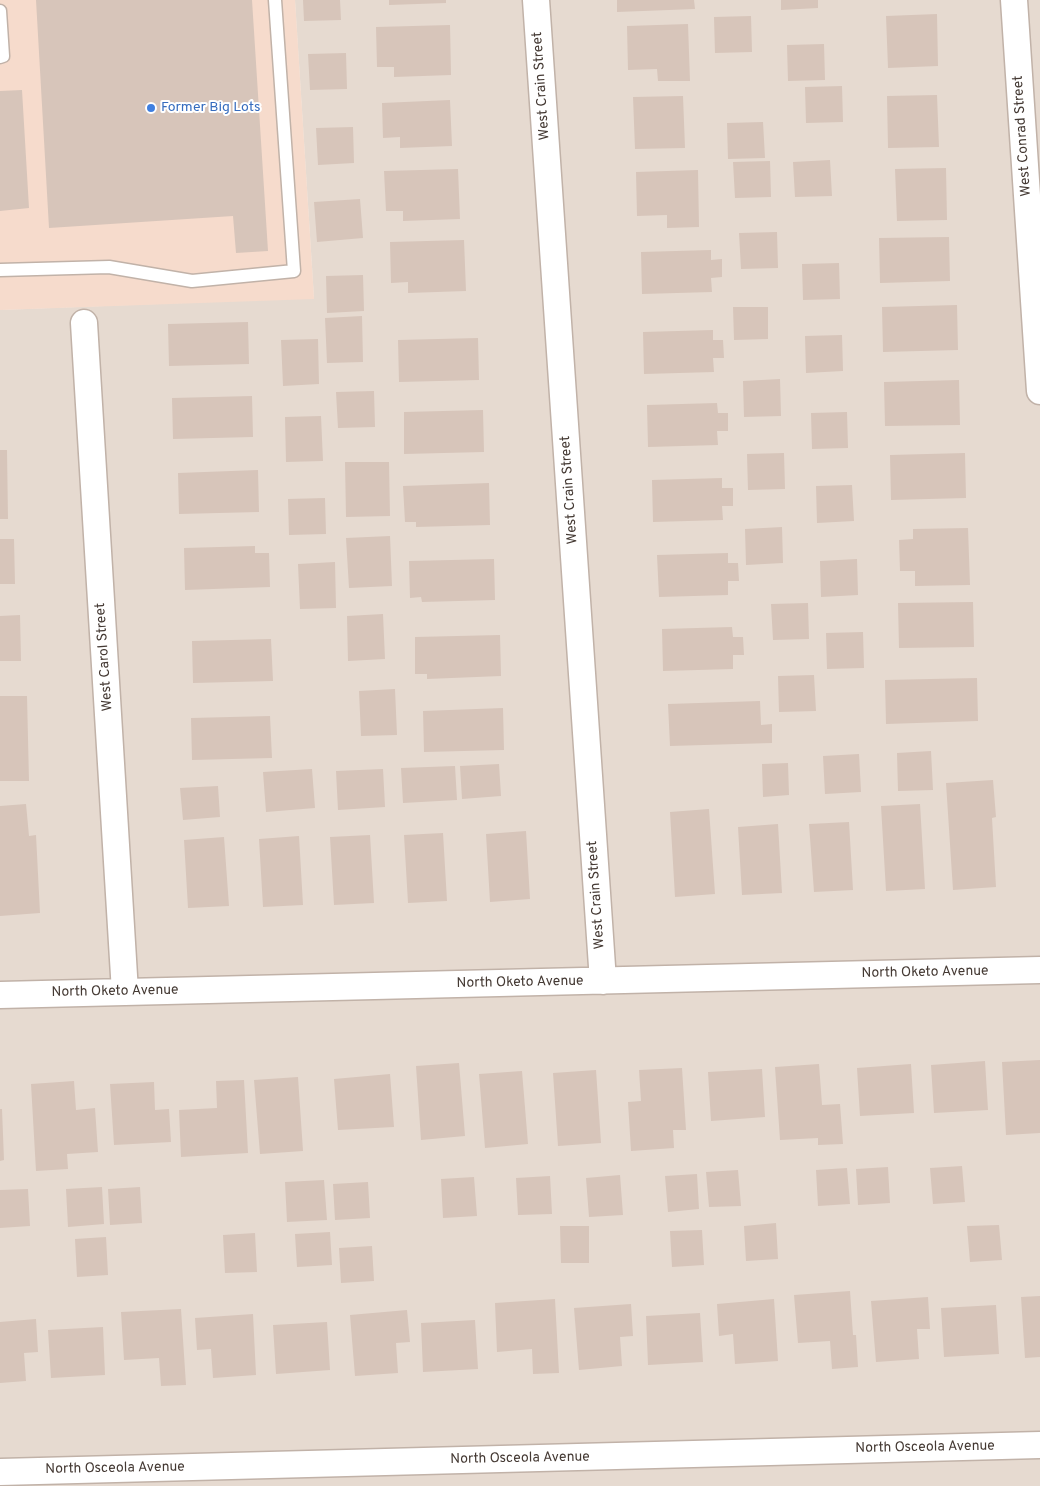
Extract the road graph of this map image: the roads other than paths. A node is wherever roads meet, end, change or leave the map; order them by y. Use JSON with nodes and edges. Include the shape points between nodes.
{"nodes":[{"id":1,"x":275,"y":0,"type":"edge"},
{"id":2,"x":536,"y":0,"type":"edge"},
{"id":3,"x":1014,"y":0,"type":"edge"},
{"id":4,"x":0,"y":11,"type":"edge"},
{"id":5,"x":0,"y":57,"type":"edge"},
{"id":6,"x":0,"y":270,"type":"edge"},
{"id":7,"x":84,"y":323,"type":"dead end"},
{"id":8,"x":1040,"y":391,"type":"edge"},
{"id":9,"x":1040,"y":970,"type":"edge"},
{"id":10,"x":603,"y":981,"type":"junction"},
{"id":11,"x":126,"y":992,"type":"junction"},
{"id":12,"x":0,"y":995,"type":"edge"},
{"id":13,"x":1040,"y":1446,"type":"edge"},
{"id":14,"x":0,"y":1472,"type":"edge"}],
"edges":[{"from":1,"to":6,"type":"lane","via":[[294,270],[192,281],[108,267]]},
{"from":2,"to":10,"type":"street","name":"West Crain Street"},
{"from":3,"to":8,"type":"street","name":"West Conrad Street"},
{"from":4,"to":5,"type":"lane","via":[[3,56]]},
{"from":7,"to":11,"type":"street","name":"West Carol Street"},
{"from":9,"to":10,"type":"street","name":"North Oketo Avenue"},
{"from":10,"to":11,"type":"street","name":"North Oketo Avenue"},
{"from":11,"to":12,"type":"street","name":"North Oketo Avenue"},
{"from":13,"to":14,"type":"street","name":"North Osceola Avenue"}]}
